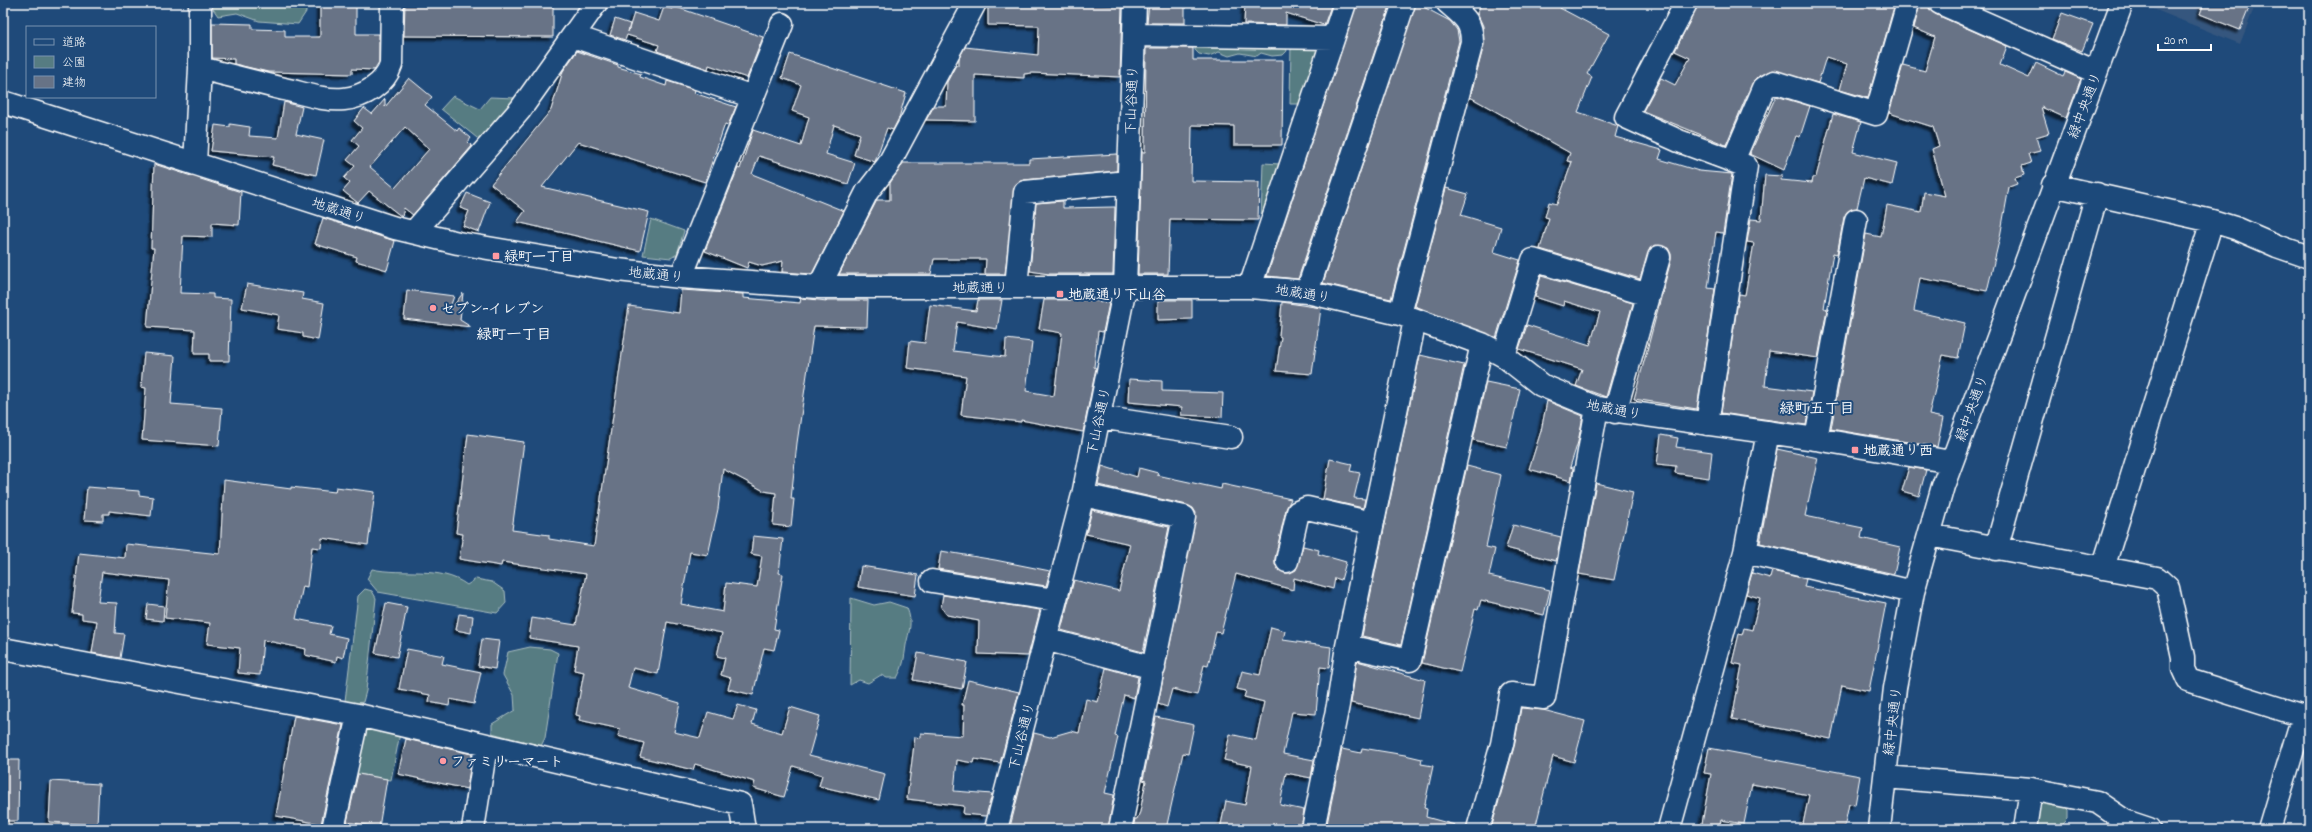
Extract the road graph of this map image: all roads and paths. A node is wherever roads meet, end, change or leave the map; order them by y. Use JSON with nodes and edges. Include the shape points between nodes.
{"nodes":[{"id":1,"x":200,"y":3,"type":"edge"},
{"id":2,"x":392,"y":3,"type":"edge"},
{"id":3,"x":596,"y":3,"type":"edge"},
{"id":4,"x":975,"y":3,"type":"edge"},
{"id":5,"x":1135,"y":3,"type":"edge"},
{"id":6,"x":1345,"y":3,"type":"edge"},
{"id":7,"x":1404,"y":3,"type":"edge"},
{"id":8,"x":1448,"y":3,"type":"edge"},
{"id":9,"x":1686,"y":3,"type":"edge"},
{"id":10,"x":1908,"y":3,"type":"edge"},
{"id":11,"x":1940,"y":3,"type":"edge"},
{"id":12,"x":2122,"y":3,"type":"edge"},
{"id":13,"x":782,"y":24,"type":"dead end"},
{"id":14,"x":1134,"y":35,"type":"junction"},
{"id":15,"x":573,"y":36,"type":"junction"},
{"id":16,"x":1333,"y":38,"type":"junction"},
{"id":17,"x":200,"y":68,"type":"junction"},
{"id":18,"x":2096,"y":72,"type":"junction"},
{"id":19,"x":753,"y":97,"type":"junction"},
{"id":20,"x":3,"y":102,"type":"edge"},
{"id":21,"x":1733,"y":161,"type":"junction"},
{"id":22,"x":195,"y":164,"type":"junction"},
{"id":23,"x":1128,"y":182,"type":"junction"},
{"id":24,"x":2053,"y":185,"type":"junction"},
{"id":25,"x":2097,"y":194,"type":"junction"},
{"id":26,"x":1856,"y":220,"type":"dead end"},
{"id":27,"x":2212,"y":221,"type":"junction"},
{"id":28,"x":414,"y":232,"type":"junction"},
{"id":29,"x":1659,"y":257,"type":"dead end"},
{"id":30,"x":2309,"y":257,"type":"edge"},
{"id":31,"x":681,"y":277,"type":"junction"},
{"id":32,"x":1250,"y":286,"type":"junction"},
{"id":33,"x":818,"y":287,"type":"junction"},
{"id":34,"x":1016,"y":287,"type":"junction"},
{"id":35,"x":1126,"y":287,"type":"junction"},
{"id":36,"x":1306,"y":292,"type":"junction"},
{"id":37,"x":1648,"y":295,"type":"junction"},
{"id":38,"x":1408,"y":317,"type":"junction"},
{"id":39,"x":1482,"y":344,"type":"junction"},
{"id":40,"x":1504,"y":356,"type":"junction"},
{"id":41,"x":1606,"y":410,"type":"junction"},
{"id":42,"x":1099,"y":417,"type":"junction"},
{"id":43,"x":1707,"y":424,"type":"junction"},
{"id":44,"x":1768,"y":432,"type":"junction"},
{"id":45,"x":1231,"y":437,"type":"dead end"},
{"id":46,"x":1816,"y":439,"type":"junction"},
{"id":47,"x":1951,"y":462,"type":"junction"},
{"id":48,"x":1083,"y":495,"type":"junction"},
{"id":49,"x":1372,"y":523,"type":"junction"},
{"id":50,"x":1929,"y":535,"type":"junction"},
{"id":51,"x":1996,"y":549,"type":"junction"},
{"id":52,"x":1745,"y":552,"type":"junction"},
{"id":53,"x":1287,"y":561,"type":"dead end"},
{"id":54,"x":2103,"y":568,"type":"junction"},
{"id":55,"x":932,"y":581,"type":"dead end"},
{"id":56,"x":1913,"y":592,"type":"junction"},
{"id":57,"x":1055,"y":600,"type":"junction"},
{"id":58,"x":1045,"y":639,"type":"junction"},
{"id":59,"x":1346,"y":646,"type":"junction"},
{"id":60,"x":3,"y":649,"type":"edge"},
{"id":61,"x":1154,"y":668,"type":"junction"},
{"id":62,"x":358,"y":714,"type":"junction"},
{"id":63,"x":486,"y":746,"type":"junction"},
{"id":64,"x":1885,"y":778,"type":"junction"},
{"id":65,"x":2031,"y":789,"type":"junction"},
{"id":66,"x":334,"y":829,"type":"edge"},
{"id":67,"x":473,"y":829,"type":"edge"},
{"id":68,"x":744,"y":829,"type":"edge"},
{"id":69,"x":996,"y":829,"type":"edge"},
{"id":70,"x":1120,"y":829,"type":"edge"},
{"id":71,"x":1313,"y":829,"type":"edge"},
{"id":72,"x":1478,"y":829,"type":"edge"},
{"id":73,"x":1669,"y":829,"type":"edge"},
{"id":74,"x":1879,"y":829,"type":"edge"},
{"id":75,"x":2025,"y":829,"type":"edge"},
{"id":76,"x":2149,"y":829,"type":"edge"},
{"id":77,"x":2269,"y":829,"type":"edge"}],
"edges":[{"from":1,"to":17,"type":"street"},
{"from":2,"to":17,"type":"street","via":[[391,64],[388,74],[381,82],[357,96],[344,99],[317,97]]},
{"from":3,"to":15,"type":"street"},
{"from":4,"to":33,"type":"street","via":[[888,165],[867,192]]},
{"from":5,"to":14,"type":"street","name":"下山谷通り"},
{"from":6,"to":16,"type":"street"},
{"from":7,"to":36,"type":"street"},
{"from":8,"to":38,"type":"street","via":[[1472,29],[1472,42]]},
{"from":9,"to":21,"type":"street","via":[[1626,117],[1679,141]]},
{"from":10,"to":21,"type":"street","via":[[1874,121],[1774,82],[1764,88]]},
{"from":11,"to":18,"type":"street"},
{"from":12,"to":18,"type":"street","name":"緑中央通り"},
{"from":13,"to":19,"type":"street"},
{"from":14,"to":16,"type":"street"},
{"from":14,"to":23,"type":"street","name":"下山谷通り"},
{"from":15,"to":19,"type":"street"},
{"from":15,"to":28,"type":"street","via":[[520,110]]},
{"from":16,"to":32,"type":"street"},
{"from":17,"to":22,"type":"street"},
{"from":18,"to":24,"type":"street","name":"緑中央通り"},
{"from":19,"to":31,"type":"street"},
{"from":20,"to":22,"type":"street","name":"地蔵通り"},
{"from":21,"to":43,"type":"street","via":[[1746,166]]},
{"from":22,"to":28,"type":"street","name":"地蔵通り"},
{"from":23,"to":34,"type":"street","via":[[1025,192]]},
{"from":23,"to":35,"type":"street","name":"下山谷通り"},
{"from":24,"to":25,"type":"street"},
{"from":24,"to":47,"type":"street","name":"緑中央通り"},
{"from":25,"to":27,"type":"street"},
{"from":25,"to":51,"type":"street"},
{"from":26,"to":46,"type":"street"},
{"from":27,"to":30,"type":"street"},
{"from":27,"to":54,"type":"street"},
{"from":28,"to":31,"type":"street","name":"地蔵通り","via":[[458,243],[558,260]]},
{"from":29,"to":37,"type":"street"},
{"from":31,"to":33,"type":"street","name":"地蔵通り"},
{"from":32,"to":35,"type":"street","name":"地蔵通り"},
{"from":32,"to":36,"type":"street","name":"地蔵通り"},
{"from":33,"to":34,"type":"street","name":"地蔵通り"},
{"from":34,"to":35,"type":"street","name":"地蔵通り"},
{"from":35,"to":42,"type":"street","name":"下山谷通り"},
{"from":36,"to":38,"type":"street","name":"地蔵通り"},
{"from":37,"to":40,"type":"street","via":[[1533,260]]},
{"from":37,"to":41,"type":"street"},
{"from":38,"to":39,"type":"street","name":"地蔵通り"},
{"from":38,"to":49,"type":"street"},
{"from":39,"to":40,"type":"street","name":"地蔵通り"},
{"from":39,"to":59,"type":"street","via":[[1410,660]]},
{"from":40,"to":41,"type":"street","name":"地蔵通り","via":[[1541,384]]},
{"from":41,"to":43,"type":"street","name":"地蔵通り"},
{"from":41,"to":72,"type":"street","via":[[1544,698],[1511,694],[1502,744]]},
{"from":42,"to":45,"type":"street"},
{"from":42,"to":48,"type":"street","name":"下山谷通り"},
{"from":43,"to":44,"type":"street","name":"地蔵通り"},
{"from":44,"to":46,"type":"street","name":"地蔵通り"},
{"from":44,"to":52,"type":"street"},
{"from":46,"to":47,"type":"street","name":"地蔵通り"},
{"from":47,"to":50,"type":"street","name":"緑中央通り"},
{"from":48,"to":57,"type":"street","name":"下山谷通り"},
{"from":48,"to":61,"type":"street","via":[[1184,518]]},
{"from":49,"to":53,"type":"street","via":[[1307,508],[1298,512]]},
{"from":49,"to":59,"type":"street"},
{"from":50,"to":51,"type":"street"},
{"from":50,"to":56,"type":"street","name":"緑中央通り"},
{"from":51,"to":54,"type":"street"},
{"from":52,"to":56,"type":"street"},
{"from":52,"to":73,"type":"street"},
{"from":54,"to":77,"type":"street","via":[[2157,578],[2168,588],[2184,657],[2183,669],[2188,680],[2303,716]]},
{"from":55,"to":57,"type":"street"},
{"from":56,"to":64,"type":"street","name":"緑中央通り","via":[[1896,688]]},
{"from":57,"to":58,"type":"street","name":"下山谷通り"},
{"from":58,"to":61,"type":"street"},
{"from":58,"to":69,"type":"street","name":"下山谷通り"},
{"from":59,"to":71,"type":"street","via":[[1338,704]]},
{"from":60,"to":62,"type":"street"},
{"from":61,"to":70,"type":"street"},
{"from":62,"to":63,"type":"street"},
{"from":62,"to":66,"type":"street"},
{"from":63,"to":67,"type":"street"},
{"from":63,"to":68,"type":"street","via":[[740,804]]},
{"from":64,"to":65,"type":"street"},
{"from":64,"to":74,"type":"street","name":"緑中央通り"},
{"from":65,"to":75,"type":"street"},
{"from":65,"to":76,"type":"street","via":[[2098,802],[2125,821]]}]}
